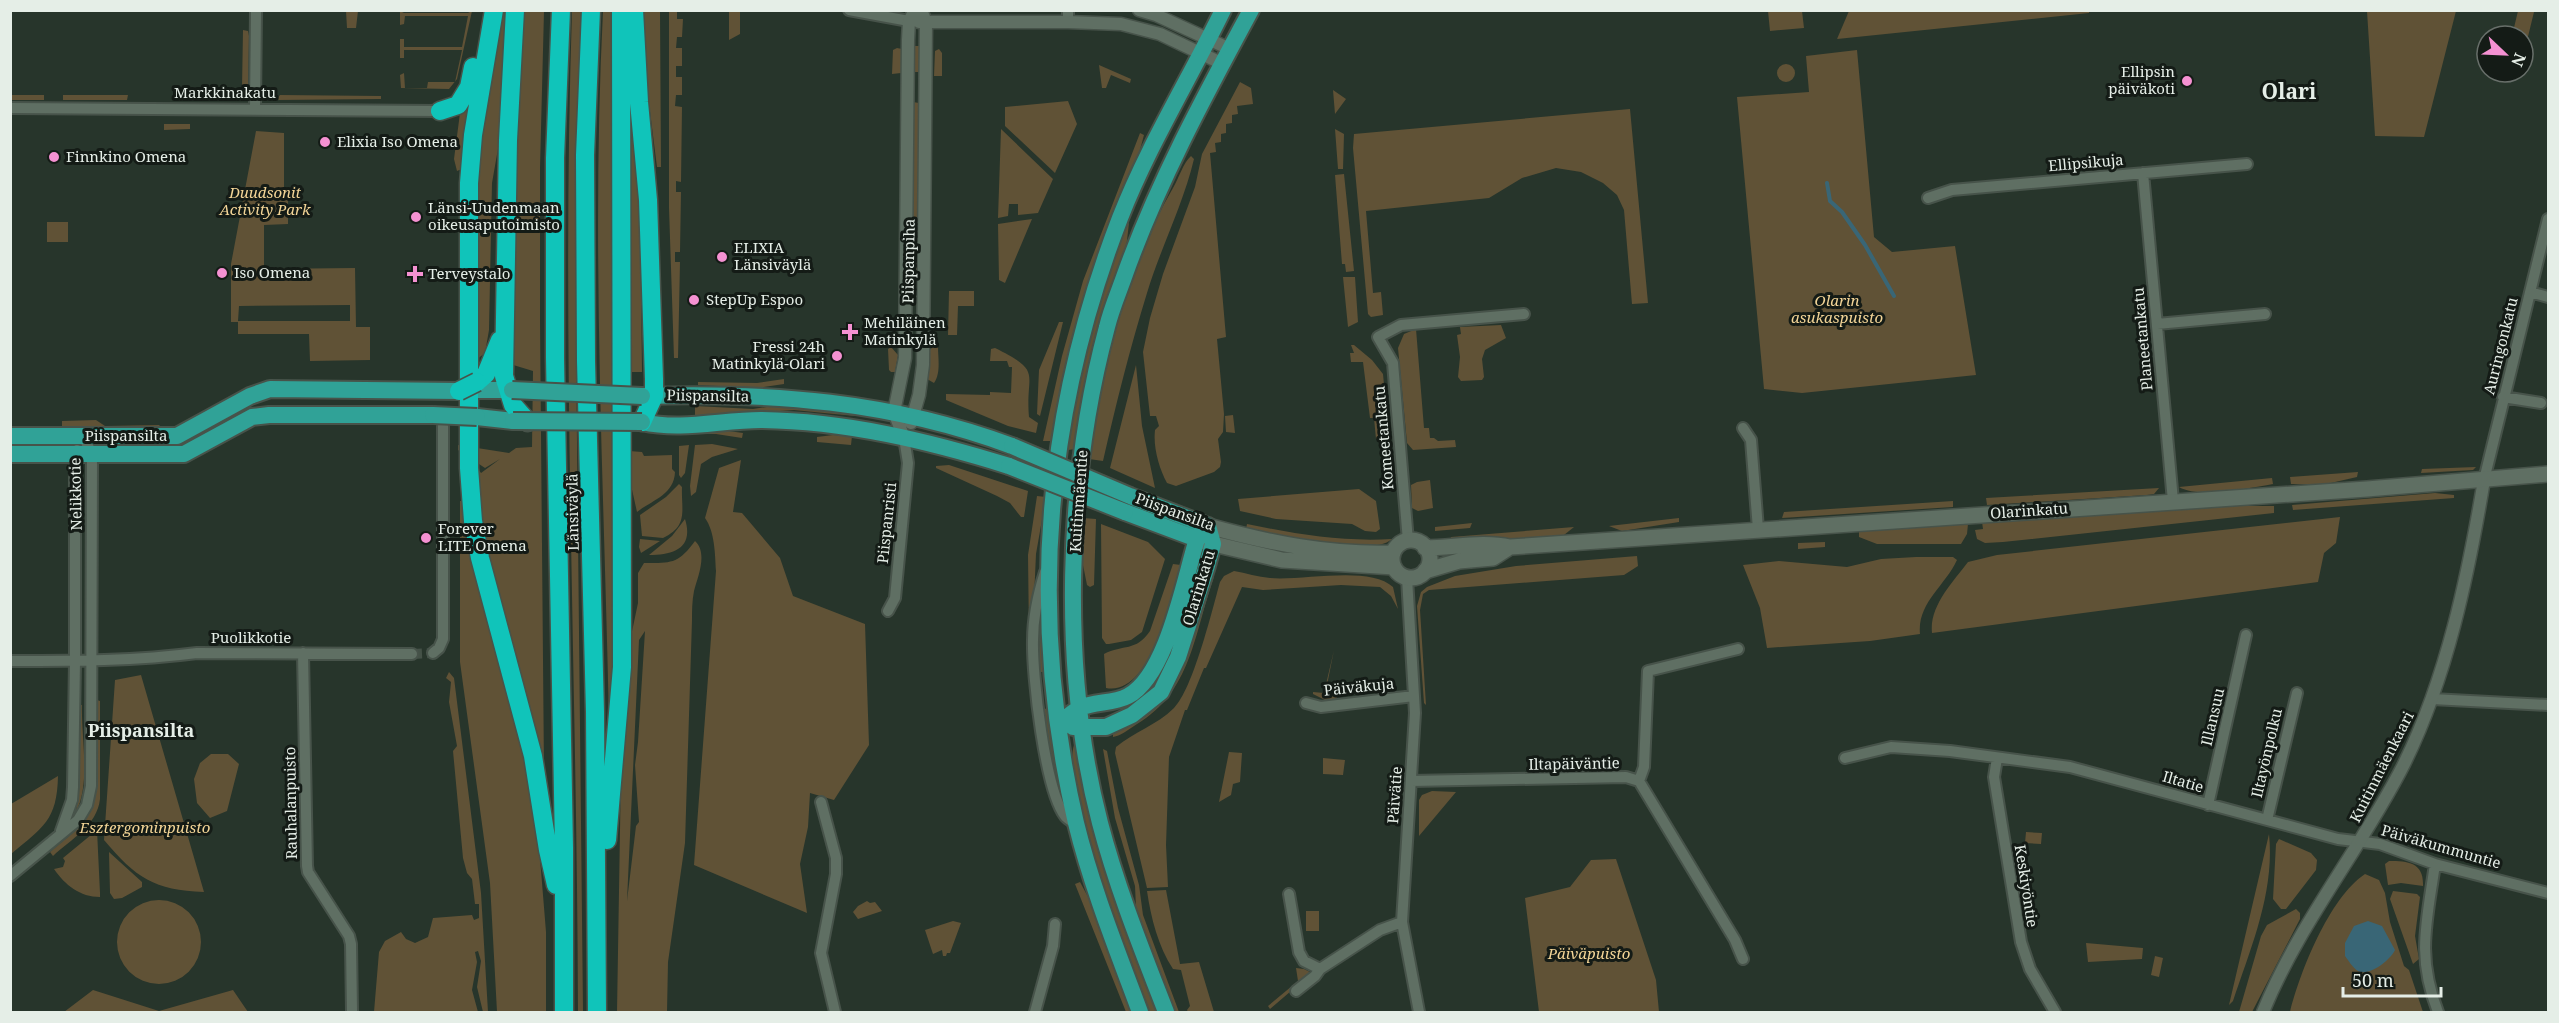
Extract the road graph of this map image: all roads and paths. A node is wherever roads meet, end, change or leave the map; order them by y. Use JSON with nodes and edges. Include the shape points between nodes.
{"nodes":[{"id":1,"x":256,"y":10,"type":"edge"},
{"id":2,"x":488,"y":10,"type":"edge"},
{"id":3,"x":494,"y":10,"type":"edge"},
{"id":4,"x":514,"y":10,"type":"edge"},
{"id":5,"x":561,"y":10,"type":"edge"},
{"id":6,"x":591,"y":10,"type":"edge"},
{"id":7,"x":621,"y":10,"type":"edge"},
{"id":8,"x":634,"y":10,"type":"edge"},
{"id":9,"x":849,"y":10,"type":"edge"},
{"id":10,"x":921,"y":10,"type":"edge"},
{"id":11,"x":1139,"y":10,"type":"edge"},
{"id":12,"x":1223,"y":10,"type":"edge"},
{"id":13,"x":1251,"y":10,"type":"edge"},
{"id":14,"x":912,"y":16,"type":"edge"},
{"id":15,"x":1068,"y":16,"type":"edge"},
{"id":16,"x":926,"y":22,"type":"junction"},
{"id":17,"x":1204,"y":46,"type":"junction"},
{"id":18,"x":1226,"y":56,"type":"junction"},
{"id":19,"x":10,"y":108,"type":"edge"},
{"id":20,"x":255,"y":108,"type":"junction"},
{"id":21,"x":440,"y":111,"type":"joint"},
{"id":22,"x":2247,"y":164,"type":"dead end"},
{"id":23,"x":2143,"y":173,"type":"junction"},
{"id":24,"x":1928,"y":198,"type":"dead end"},
{"id":25,"x":2548,"y":219,"type":"edge"},
{"id":26,"x":2530,"y":292,"type":"junction"},
{"id":27,"x":2548,"y":297,"type":"edge"},
{"id":28,"x":1524,"y":314,"type":"dead end"},
{"id":29,"x":2265,"y":314,"type":"dead end"},
{"id":30,"x":2157,"y":324,"type":"junction"},
{"id":31,"x":505,"y":330,"type":"junction"},
{"id":32,"x":471,"y":388,"type":"junction"},
{"id":33,"x":648,"y":396,"type":"junction"},
{"id":34,"x":2503,"y":397,"type":"junction"},
{"id":35,"x":2541,"y":403,"type":"dead end"},
{"id":36,"x":515,"y":406,"type":"junction"},
{"id":37,"x":894,"y":412,"type":"junction"},
{"id":38,"x":914,"y":416,"type":"junction"},
{"id":39,"x":438,"y":421,"type":"junction"},
{"id":40,"x":642,"y":422,"type":"junction"},
{"id":41,"x":1743,"y":428,"type":"dead end"},
{"id":42,"x":10,"y":436,"type":"edge"},
{"id":43,"x":83,"y":436,"type":"junction"},
{"id":44,"x":904,"y":438,"type":"junction"},
{"id":45,"x":10,"y":454,"type":"edge"},
{"id":46,"x":75,"y":454,"type":"junction"},
{"id":47,"x":92,"y":454,"type":"junction"},
{"id":48,"x":2548,"y":474,"type":"edge"},
{"id":49,"x":2484,"y":480,"type":"junction"},
{"id":50,"x":2173,"y":501,"type":"junction"},
{"id":51,"x":1127,"y":504,"type":"junction"},
{"id":52,"x":1208,"y":526,"type":"junction"},
{"id":53,"x":1758,"y":529,"type":"junction"},
{"id":54,"x":1408,"y":541,"type":"junction"},
{"id":55,"x":1205,"y":542,"type":"junction"},
{"id":56,"x":1510,"y":547,"type":"junction"},
{"id":57,"x":1425,"y":548,"type":"junction"},
{"id":58,"x":1393,"y":560,"type":"junction"},
{"id":59,"x":1048,"y":563,"type":"junction"},
{"id":60,"x":1425,"y":571,"type":"junction"},
{"id":61,"x":1407,"y":578,"type":"junction"},
{"id":62,"x":888,"y":610,"type":"dead end"},
{"id":63,"x":2246,"y":635,"type":"dead end"},
{"id":64,"x":1738,"y":649,"type":"dead end"},
{"id":65,"x":303,"y":653,"type":"junction"},
{"id":66,"x":433,"y":653,"type":"dead end"},
{"id":67,"x":412,"y":654,"type":"tunnel mouth"},
{"id":68,"x":91,"y":659,"type":"junction"},
{"id":69,"x":10,"y":661,"type":"edge"},
{"id":70,"x":75,"y":661,"type":"junction"},
{"id":71,"x":2297,"y":693,"type":"dead end"},
{"id":72,"x":1414,"y":696,"type":"junction"},
{"id":73,"x":2432,"y":699,"type":"junction"},
{"id":74,"x":1306,"y":704,"type":"dead end"},
{"id":75,"x":2548,"y":705,"type":"edge"},
{"id":76,"x":1081,"y":708,"type":"junction"},
{"id":77,"x":1058,"y":724,"type":"junction"},
{"id":78,"x":1082,"y":728,"type":"junction"},
{"id":79,"x":1845,"y":758,"type":"dead end"},
{"id":80,"x":1997,"y":758,"type":"junction"},
{"id":81,"x":1639,"y":781,"type":"junction"},
{"id":82,"x":1411,"y":782,"type":"junction"},
{"id":83,"x":821,"y":802,"type":"dead end"},
{"id":84,"x":2208,"y":805,"type":"junction"},
{"id":85,"x":2267,"y":820,"type":"junction"},
{"id":86,"x":1077,"y":825,"type":"junction"},
{"id":87,"x":60,"y":833,"type":"junction"},
{"id":88,"x":2360,"y":841,"type":"junction"},
{"id":89,"x":2435,"y":864,"type":"junction"},
{"id":90,"x":10,"y":876,"type":"edge"},
{"id":91,"x":1288,"y":894,"type":"dead end"},
{"id":92,"x":2548,"y":894,"type":"edge"},
{"id":93,"x":564,"y":915,"type":"junction"},
{"id":94,"x":1402,"y":922,"type":"junction"},
{"id":95,"x":1055,"y":924,"type":"dead end"},
{"id":96,"x":598,"y":938,"type":"junction"},
{"id":97,"x":1743,"y":959,"type":"dead end"},
{"id":98,"x":1320,"y":969,"type":"junction"},
{"id":99,"x":1296,"y":992,"type":"dead end"},
{"id":100,"x":352,"y":1012,"type":"edge"},
{"id":101,"x":564,"y":1012,"type":"edge"},
{"id":102,"x":597,"y":1012,"type":"edge"},
{"id":103,"x":835,"y":1012,"type":"edge"},
{"id":104,"x":1035,"y":1012,"type":"edge"},
{"id":105,"x":1140,"y":1012,"type":"edge"},
{"id":106,"x":1166,"y":1012,"type":"edge"},
{"id":107,"x":1419,"y":1012,"type":"edge"},
{"id":108,"x":2055,"y":1012,"type":"edge"},
{"id":109,"x":2263,"y":1012,"type":"edge"},
{"id":110,"x":2438,"y":1012,"type":"edge"}],
"edges":[{"from":1,"to":20,"type":"street"},
{"from":2,"to":21,"type":"highway","via":[[466,94],[458,105]]},
{"from":3,"to":93,"type":"highway","via":[[469,183],[469,468],[473,521],[533,756],[548,850]]},
{"from":4,"to":31,"type":"highway"},
{"from":5,"to":93,"type":"highway","name":"Länsiväylä","via":[[555,158],[555,323]]},
{"from":6,"to":96,"type":"highway","name":"Länsiväylä","via":[[585,155],[586,361]]},
{"from":7,"to":96,"type":"highway","via":[[622,667]]},
{"from":8,"to":33,"type":"highway","via":[[648,200]]},
{"from":9,"to":14,"type":"street"},
{"from":10,"to":16,"type":"street","name":"Piispanpiha"},
{"from":11,"to":17,"type":"street","via":[[1156,15]]},
{"from":12,"to":17,"type":"main road","name":"Kuitinmäentie"},
{"from":13,"to":18,"type":"main road","name":"Kuitinmäentie"},
{"from":14,"to":16,"type":"street"},
{"from":14,"to":37,"type":"street","name":"Piispanpiha","via":[[906,358]]},
{"from":15,"to":16,"type":"street"},
{"from":15,"to":17,"type":"street","via":[[1140,27]]},
{"from":16,"to":38,"type":"street","name":"Piispanpiha","via":[[923,365]]},
{"from":17,"to":18,"type":"street"},
{"from":17,"to":59,"type":"main road","name":"Kuitinmäentie","via":[[1121,216],[1086,319],[1059,441]]},
{"from":18,"to":76,"type":"main road","name":"Kuitinmäentie","via":[[1152,202],[1107,325],[1082,446],[1075,515],[1075,613]]},
{"from":19,"to":20,"type":"street","name":"Markkinakatu"},
{"from":20,"to":21,"type":"street","name":"Markkinakatu"},
{"from":22,"to":23,"type":"street","name":"Ellipsikuja"},
{"from":23,"to":24,"type":"street","name":"Ellipsikuja","via":[[1952,190]]},
{"from":23,"to":30,"type":"street","name":"Planeetankatu"},
{"from":25,"to":26,"type":"street","name":"Auringonkatu"},
{"from":26,"to":27,"type":"street"},
{"from":26,"to":34,"type":"street","name":"Auringonkatu"},
{"from":28,"to":54,"type":"street","name":"Komeetankatu","via":[[1401,325],[1378,337],[1393,363]]},
{"from":29,"to":30,"type":"street"},
{"from":30,"to":50,"type":"street","name":"Planeetankatu"},
{"from":31,"to":32,"type":"highway","via":[[486,374]]},
{"from":31,"to":36,"type":"highway","via":[[504,376]]},
{"from":32,"to":36,"type":"main road","name":"Piispansilta"},
{"from":32,"to":43,"type":"main road","name":"Piispansilta","via":[[270,389],[177,436]]},
{"from":33,"to":36,"type":"main road","name":"Piispansilta","bridge":true},
{"from":33,"to":37,"type":"main road","name":"Piispansilta","via":[[784,397]]},
{"from":33,"to":40,"type":"highway"},
{"from":34,"to":35,"type":"street"},
{"from":34,"to":49,"type":"street","name":"Auringonkatu"},
{"from":36,"to":39,"type":"main road","name":"Piispansilta","bridge":true,"via":[[477,417]]},
{"from":36,"to":40,"type":"main road","name":"Piispansilta","bridge":true},
{"from":37,"to":38,"type":"main road","name":"Piispansilta"},
{"from":37,"to":44,"type":"street"},
{"from":38,"to":44,"type":"street","name":"Piispanpiha"},
{"from":38,"to":51,"type":"main road","name":"Piispansilta","bridge":true,"via":[[1012,446]]},
{"from":39,"to":47,"type":"main road","name":"Piispansilta","via":[[269,415],[252,417],[184,454]]},
{"from":39,"to":66,"type":"street","via":[[443,639]]},
{"from":40,"to":44,"type":"main road","name":"Piispansilta","via":[[663,427],[761,420]]},
{"from":41,"to":53,"type":"street","via":[[1751,440]]},
{"from":42,"to":43,"type":"main road","name":"Piispansilta"},
{"from":43,"to":46,"type":"street","name":"Nelikkotie"},
{"from":43,"to":47,"type":"street","name":"Nelikkotie"},
{"from":44,"to":51,"type":"main road","name":"Piispansilta","bridge":true},
{"from":44,"to":62,"type":"street","name":"Piispanristi","via":[[908,463],[895,598]]},
{"from":45,"to":46,"type":"main road","name":"Piispansilta"},
{"from":46,"to":47,"type":"main road","name":"Piispansilta"},
{"from":46,"to":70,"type":"street","name":"Nelikkotie"},
{"from":47,"to":68,"type":"street","name":"Nelikkotie"},
{"from":48,"to":49,"type":"main road","name":"Olarinkatu"},
{"from":49,"to":50,"type":"main road","name":"Olarinkatu"},
{"from":49,"to":73,"type":"street","name":"Kuitinmäenkaari"},
{"from":50,"to":53,"type":"main road","name":"Olarinkatu"},
{"from":51,"to":52,"type":"main road","name":"Piispansilta"},
{"from":51,"to":55,"type":"main road","name":"Piispansilta"},
{"from":52,"to":55,"type":"main road","name":"Olarinkatu"},
{"from":52,"to":58,"type":"main road","name":"Piispansilta","via":[[1285,545]]},
{"from":53,"to":56,"type":"main road","name":"Olarinkatu"},
{"from":54,"to":57,"type":"main road"},
{"from":54,"to":58,"type":"main road","via":[[1396,547]]},
{"from":55,"to":58,"type":"main road","name":"Piispansilta","via":[[1282,560]]},
{"from":55,"to":76,"type":"main road","name":"Olarinkatu","via":[[1151,674],[1130,695]]},
{"from":55,"to":78,"type":"main road","name":"Olarinkatu","via":[[1178,657],[1161,692],[1126,718],[1106,727]]},
{"from":56,"to":57,"type":"main road","name":"Olarinkatu","via":[[1493,543]]},
{"from":56,"to":60,"type":"main road","name":"Olarinkatu","via":[[1493,558],[1459,561]]},
{"from":57,"to":60,"type":"main road","via":[[1429,559]]},
{"from":58,"to":61,"type":"main road"},
{"from":59,"to":77,"type":"main road","name":"Kuitinmäentie"},
{"from":59,"to":86,"type":"street","via":[[1037,596],[1033,640],[1038,703],[1050,778],[1065,816]]},
{"from":60,"to":61,"type":"main road"},
{"from":61,"to":72,"type":"street","name":"Päivätie"},
{"from":63,"to":84,"type":"street","name":"Illansuu"},
{"from":64,"to":81,"type":"street","via":[[1648,671],[1644,767]]},
{"from":65,"to":67,"type":"street","name":"Puolikkotie"},
{"from":65,"to":68,"type":"street","name":"Puolikkotie"},
{"from":65,"to":100,"type":"street","name":"Rauhalanpuisto","via":[[307,866],[349,936]]},
{"from":68,"to":70,"type":"street","name":"Puolikkotie"},
{"from":68,"to":87,"type":"street","name":"Nelikkotie","via":[[91,786],[87,805],[78,820]]},
{"from":69,"to":70,"type":"street","name":"Puolikkotie"},
{"from":70,"to":87,"type":"street","name":"Nelikkotie","via":[[72,800]]},
{"from":71,"to":85,"type":"street","name":"Iltayönpolku"},
{"from":72,"to":74,"type":"street","name":"Päiväkuja","via":[[1321,707]]},
{"from":72,"to":82,"type":"street","name":"Päivätie"},
{"from":73,"to":75,"type":"street"},
{"from":73,"to":88,"type":"street","name":"Kuitinmäenkaari","via":[[2404,764]]},
{"from":76,"to":77,"type":"main road","name":"Olarinkatu"},
{"from":76,"to":78,"type":"main road","name":"Kuitinmäentie"},
{"from":77,"to":78,"type":"main road","name":"Olarinkatu"},
{"from":77,"to":86,"type":"main road","name":"Kuitinmäentie"},
{"from":78,"to":106,"type":"main road","name":"Kuitinmäentie","via":[[1103,833]]},
{"from":79,"to":80,"type":"street","name":"Iltatie","via":[[1891,747]]},
{"from":80,"to":84,"type":"street","name":"Iltatie","via":[[2070,767]]},
{"from":80,"to":108,"type":"street","name":"Keskiyöntie","via":[[1994,777],[2020,942],[2030,969]]},
{"from":81,"to":82,"type":"street","name":"Iltapäiväntie","via":[[1626,777]]},
{"from":81,"to":97,"type":"street","name":"Iltapäiväntie"},
{"from":82,"to":94,"type":"street","name":"Päivätie"},
{"from":83,"to":103,"type":"street","via":[[836,858],[821,953]]},
{"from":84,"to":85,"type":"street","name":"Iltatie"},
{"from":85,"to":88,"type":"street","name":"Iltatie"},
{"from":86,"to":105,"type":"main road","name":"Kuitinmäentie","via":[[1101,908]]},
{"from":87,"to":90,"type":"street","name":"Nelikkotie"},
{"from":88,"to":89,"type":"street","name":"Päiväkummuntie"},
{"from":88,"to":109,"type":"street","name":"Kuitinmäenkaari","via":[[2318,906]]},
{"from":89,"to":92,"type":"street","name":"Päiväkummuntie"},
{"from":89,"to":110,"type":"street","via":[[2424,936],[2427,978]]},
{"from":91,"to":98,"type":"street","via":[[1299,952],[1304,961]]},
{"from":93,"to":101,"type":"highway","name":"Länsiväylä"},
{"from":94,"to":98,"type":"street","via":[[1380,930]]},
{"from":94,"to":107,"type":"street","name":"Päivätie"},
{"from":95,"to":104,"type":"street"},
{"from":96,"to":102,"type":"highway","name":"Länsiväylä"},
{"from":98,"to":99,"type":"street"}]}
